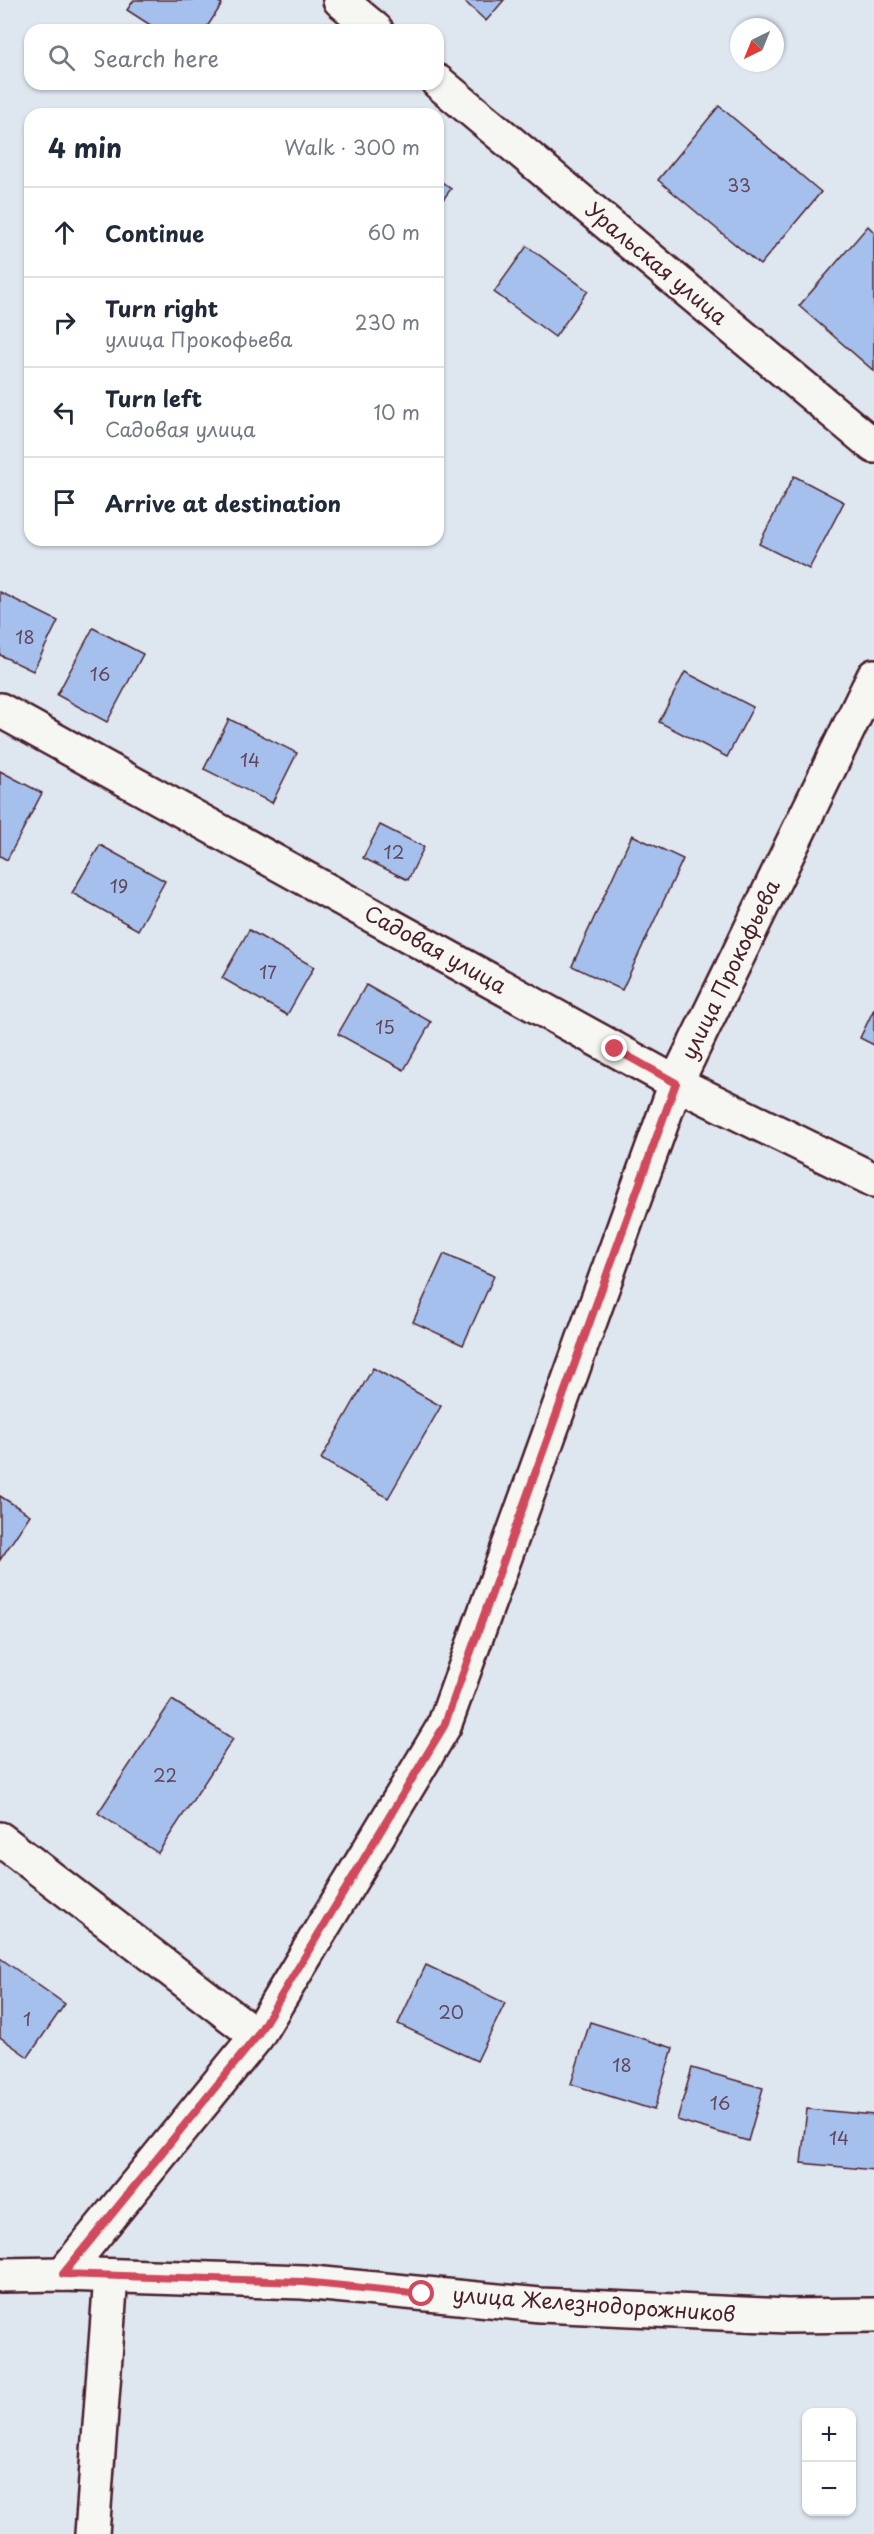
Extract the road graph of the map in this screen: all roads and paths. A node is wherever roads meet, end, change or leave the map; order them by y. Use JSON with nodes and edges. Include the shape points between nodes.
{"nodes":[{"id":1,"x":340,"y":0,"type":"edge"},
{"id":2,"x":369,"y":24,"type":"edge"},
{"id":3,"x":444,"y":87,"type":"edge"},
{"id":4,"x":874,"y":446,"type":"edge"},
{"id":5,"x":874,"y":676,"type":"edge"},
{"id":6,"x":0,"y":710,"type":"edge"},
{"id":7,"x":676,"y":1083,"type":"junction"},
{"id":8,"x":874,"y":1180,"type":"edge"},
{"id":9,"x":0,"y":1839,"type":"edge"},
{"id":10,"x":257,"y":2036,"type":"junction"},
{"id":11,"x":63,"y":2274,"type":"junction"},
{"id":12,"x":0,"y":2275,"type":"edge"},
{"id":13,"x":111,"y":2276,"type":"junction"},
{"id":14,"x":874,"y":2316,"type":"edge"},
{"id":15,"x":92,"y":2534,"type":"edge"}],
"edges":[{"from":1,"to":2,"type":"street"},
{"from":3,"to":4,"type":"street","name":"Уральская улица"},
{"from":5,"to":7,"type":"street","name":"улица Прокофьева"},
{"from":6,"to":7,"type":"street","name":"Садовая улица"},
{"from":7,"to":8,"type":"street","name":"Садовая улица"},
{"from":7,"to":10,"type":"street","name":"улица Прокофьева","via":[[444,1726]]},
{"from":9,"to":10,"type":"street"},
{"from":10,"to":11,"type":"street","name":"улица Прокофьева"},
{"from":11,"to":12,"type":"street","name":"улица Железнодорожников"},
{"from":11,"to":13,"type":"street","name":"улица Железнодорожников"},
{"from":13,"to":14,"type":"street","name":"улица Железнодорожников","via":[[303,2282],[540,2305]]},
{"from":13,"to":15,"type":"street"}]}
